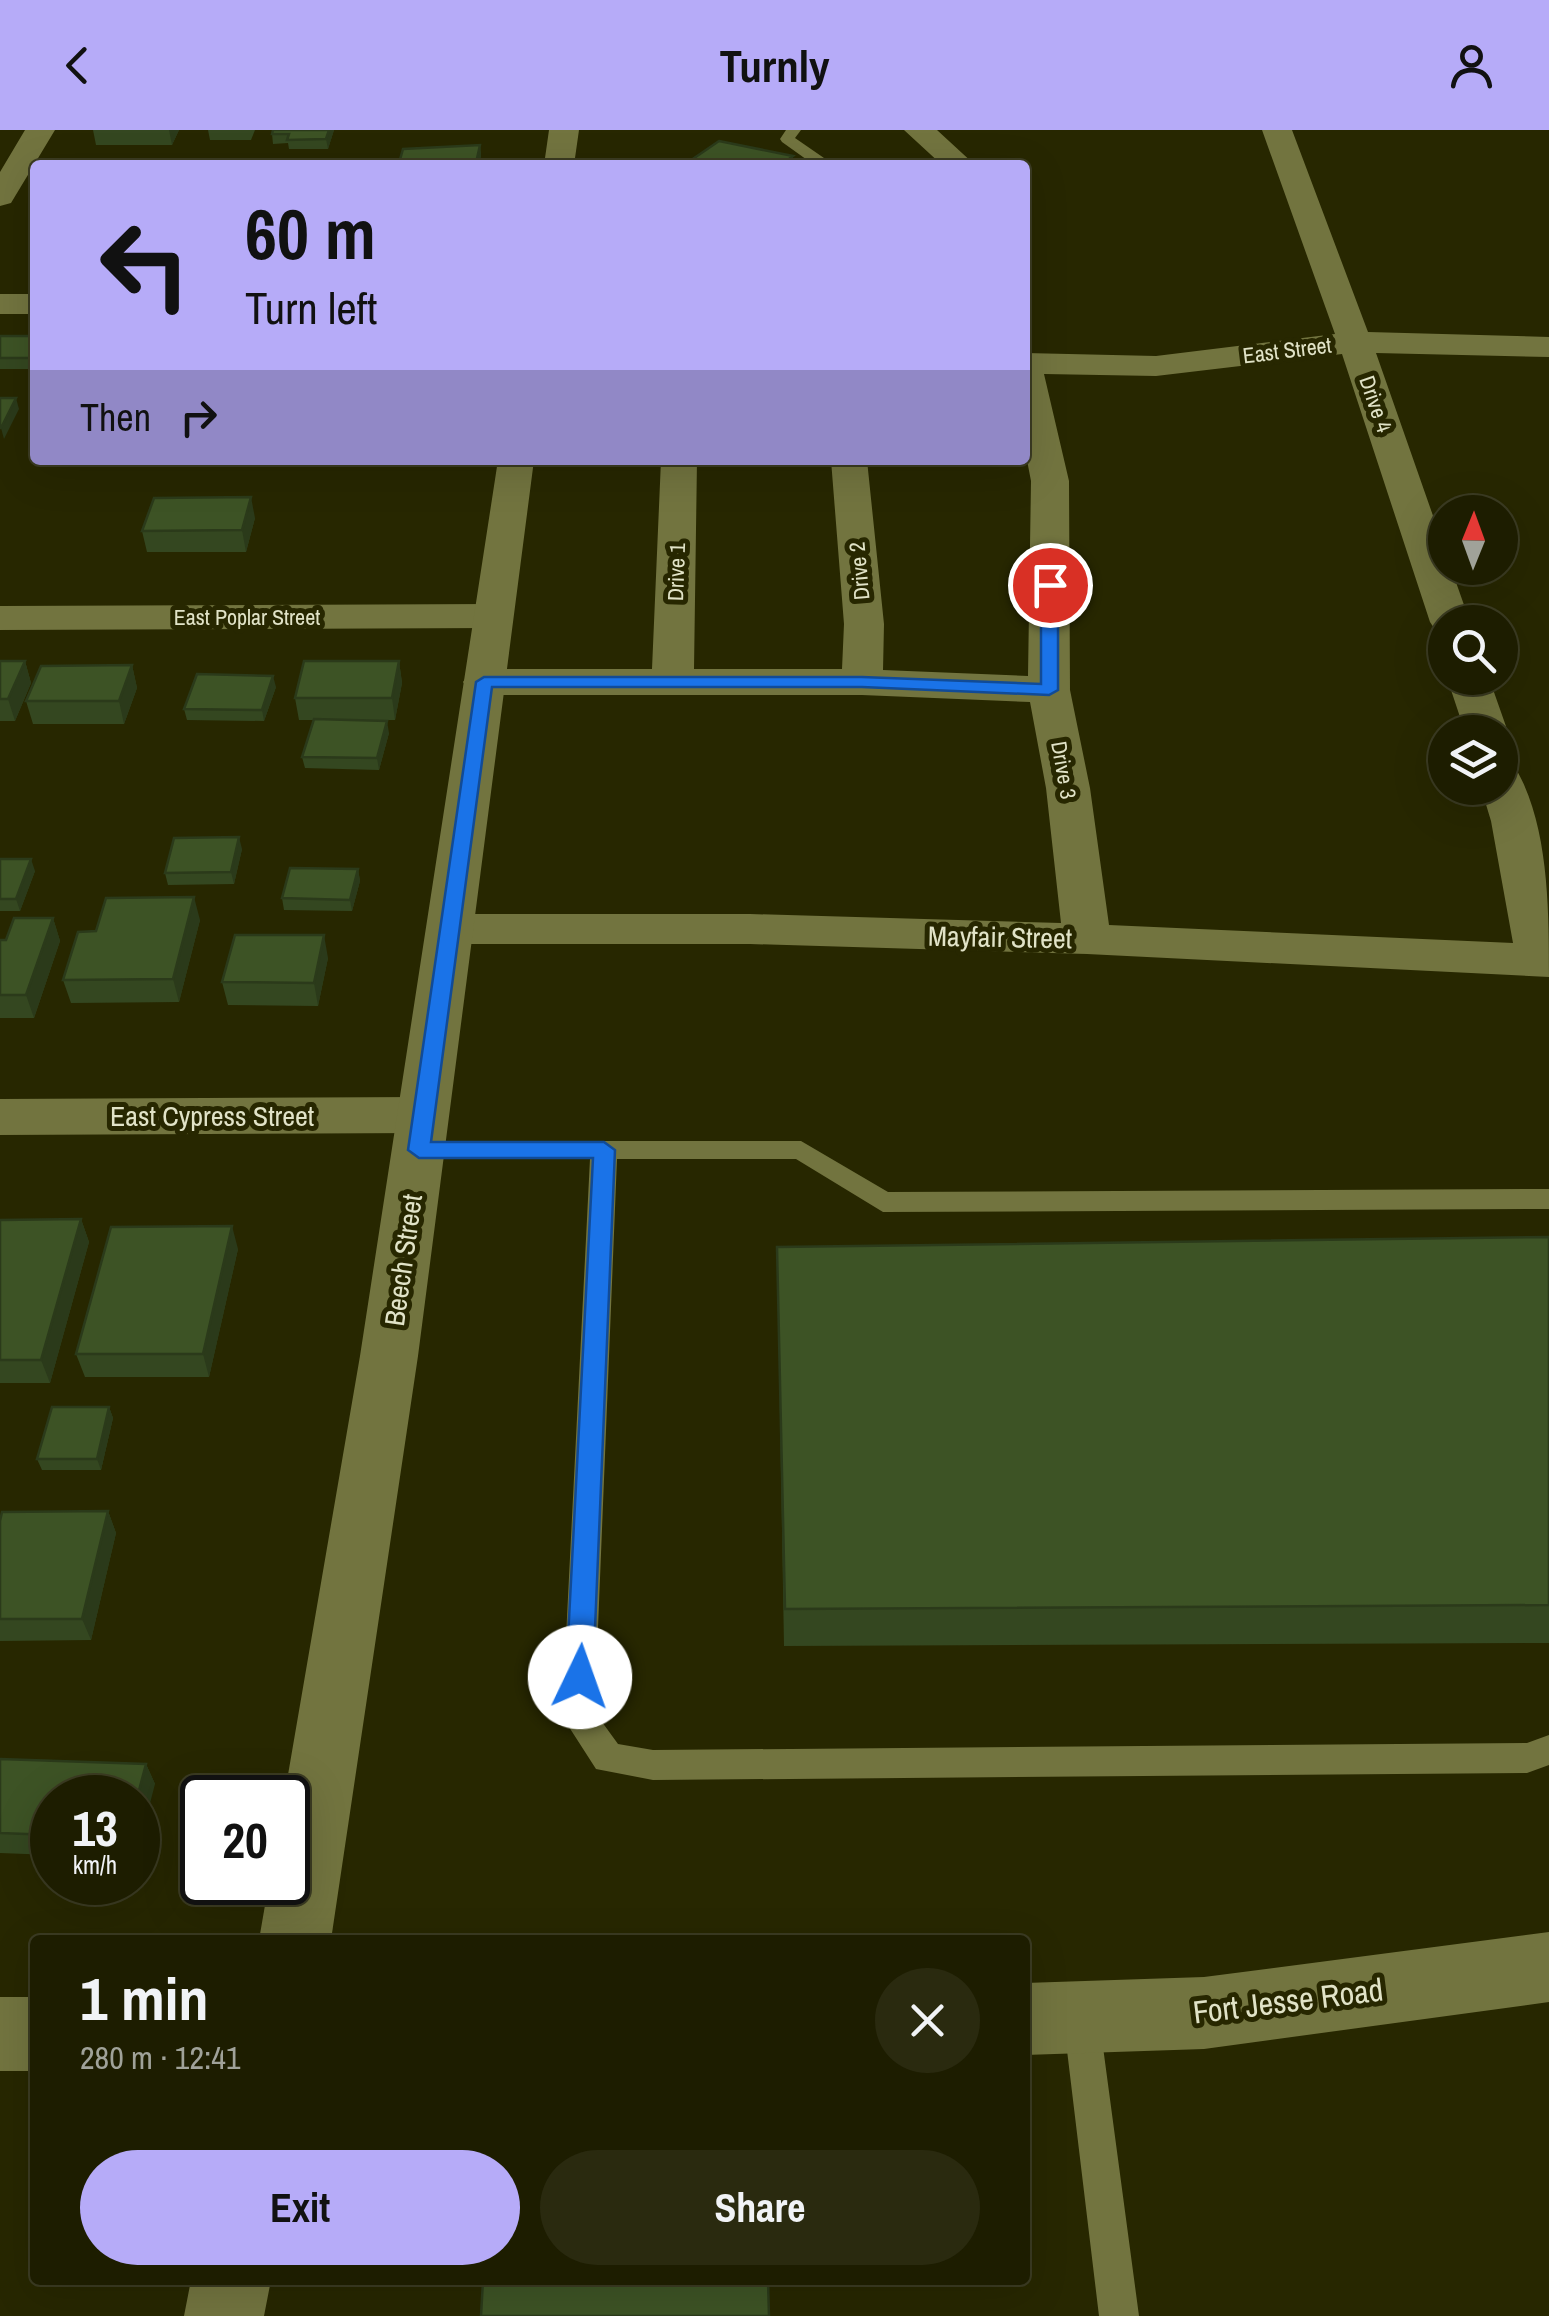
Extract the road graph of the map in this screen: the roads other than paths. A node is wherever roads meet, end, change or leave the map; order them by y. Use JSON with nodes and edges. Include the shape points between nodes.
{"nodes":[{"id":1,"x":40,"y":130,"type":"edge"},
{"id":2,"x":564,"y":130,"type":"edge"},
{"id":3,"x":794,"y":130,"type":"edge"},
{"id":4,"x":919,"y":130,"type":"edge"},
{"id":5,"x":1277,"y":130,"type":"edge"},
{"id":6,"x":560,"y":160,"type":"edge"},
{"id":7,"x":816,"y":160,"type":"edge"},
{"id":8,"x":954,"y":160,"type":"edge"},
{"id":9,"x":0,"y":198,"type":"edge"},
{"id":10,"x":0,"y":304,"type":"edge"},
{"id":11,"x":30,"y":304,"type":"edge"},
{"id":12,"x":1355,"y":342,"type":"junction"},
{"id":13,"x":1549,"y":348,"type":"edge"},
{"id":14,"x":1030,"y":363,"type":"edge"},
{"id":15,"x":1030,"y":387,"type":"edge"},
{"id":16,"x":515,"y":465,"type":"edge"},
{"id":17,"x":680,"y":465,"type":"edge"},
{"id":18,"x":849,"y":465,"type":"edge"},
{"id":19,"x":1444,"y":605,"type":"edge"},
{"id":20,"x":494,"y":616,"type":"junction"},
{"id":21,"x":0,"y":618,"type":"edge"},
{"id":22,"x":484,"y":682,"type":"junction"},
{"id":23,"x":862,"y":682,"type":"junction"},
{"id":24,"x":672,"y":683,"type":"junction"},
{"id":25,"x":1049,"y":690,"type":"junction"},
{"id":26,"x":1509,"y":805,"type":"edge"},
{"id":27,"x":450,"y":929,"type":"junction"},
{"id":28,"x":1087,"y":938,"type":"junction"},
{"id":29,"x":1545,"y":960,"type":"edge"},
{"id":30,"x":0,"y":1116,"type":"edge"},
{"id":31,"x":421,"y":1133,"type":"junction"},
{"id":32,"x":604,"y":1150,"type":"junction"},
{"id":33,"x":1549,"y":1199,"type":"edge"},
{"id":34,"x":1549,"y":1750,"type":"edge"},
{"id":35,"x":296,"y":1935,"type":"edge"},
{"id":36,"x":1549,"y":1967,"type":"edge"},
{"id":37,"x":1053,"y":2018,"type":"edge"},
{"id":38,"x":0,"y":2034,"type":"edge"},
{"id":39,"x":30,"y":2034,"type":"edge"},
{"id":40,"x":230,"y":2285,"type":"edge"},
{"id":41,"x":224,"y":2316,"type":"edge"},
{"id":42,"x":1119,"y":2316,"type":"edge"}],
"edges":[{"from":1,"to":9,"type":"street"},
{"from":2,"to":6,"type":"street"},
{"from":3,"to":7,"type":"lane","via":[[787,139]]},
{"from":4,"to":8,"type":"street"},
{"from":5,"to":12,"type":"street","name":"Drive 4"},
{"from":10,"to":11,"type":"street"},
{"from":12,"to":13,"type":"street","name":"East Street"},
{"from":12,"to":14,"type":"street","name":"East Street","via":[[1156,366]]},
{"from":12,"to":19,"type":"street","name":"Drive 4"},
{"from":15,"to":25,"type":"street","name":"Drive 3","via":[[1050,481]]},
{"from":16,"to":20,"type":"street","name":"Beech Street"},
{"from":17,"to":24,"type":"street","name":"Drive 1"},
{"from":18,"to":23,"type":"street","name":"Drive 2","via":[[864,624]]},
{"from":20,"to":21,"type":"street","name":"East Poplar Street"},
{"from":20,"to":22,"type":"street","name":"Beech Street"},
{"from":22,"to":24,"type":"street"},
{"from":22,"to":27,"type":"street","name":"Beech Street"},
{"from":23,"to":24,"type":"street"},
{"from":23,"to":25,"type":"street"},
{"from":25,"to":28,"type":"street","name":"Drive 3"},
{"from":26,"to":29,"type":"street"},
{"from":27,"to":28,"type":"street","name":"Mayfair Street"},
{"from":27,"to":31,"type":"street","name":"Beech Street"},
{"from":28,"to":29,"type":"street","name":"Mayfair Street"},
{"from":30,"to":31,"type":"street","name":"East Cypress Street"},
{"from":31,"to":32,"type":"lane"},
{"from":31,"to":35,"type":"street","name":"Beech Street"},
{"from":32,"to":33,"type":"lane","via":[[800,1150],[882,1202]]},
{"from":32,"to":34,"type":"lane","via":[[580,1677],[586,1727],[608,1758],[654,1764],[1527,1758]]},
{"from":36,"to":37,"type":"street","name":"Fort Jesse Road","via":[[1204,2013]]},
{"from":37,"to":42,"type":"lane"},
{"from":38,"to":39,"type":"street"},
{"from":40,"to":41,"type":"street"}]}
